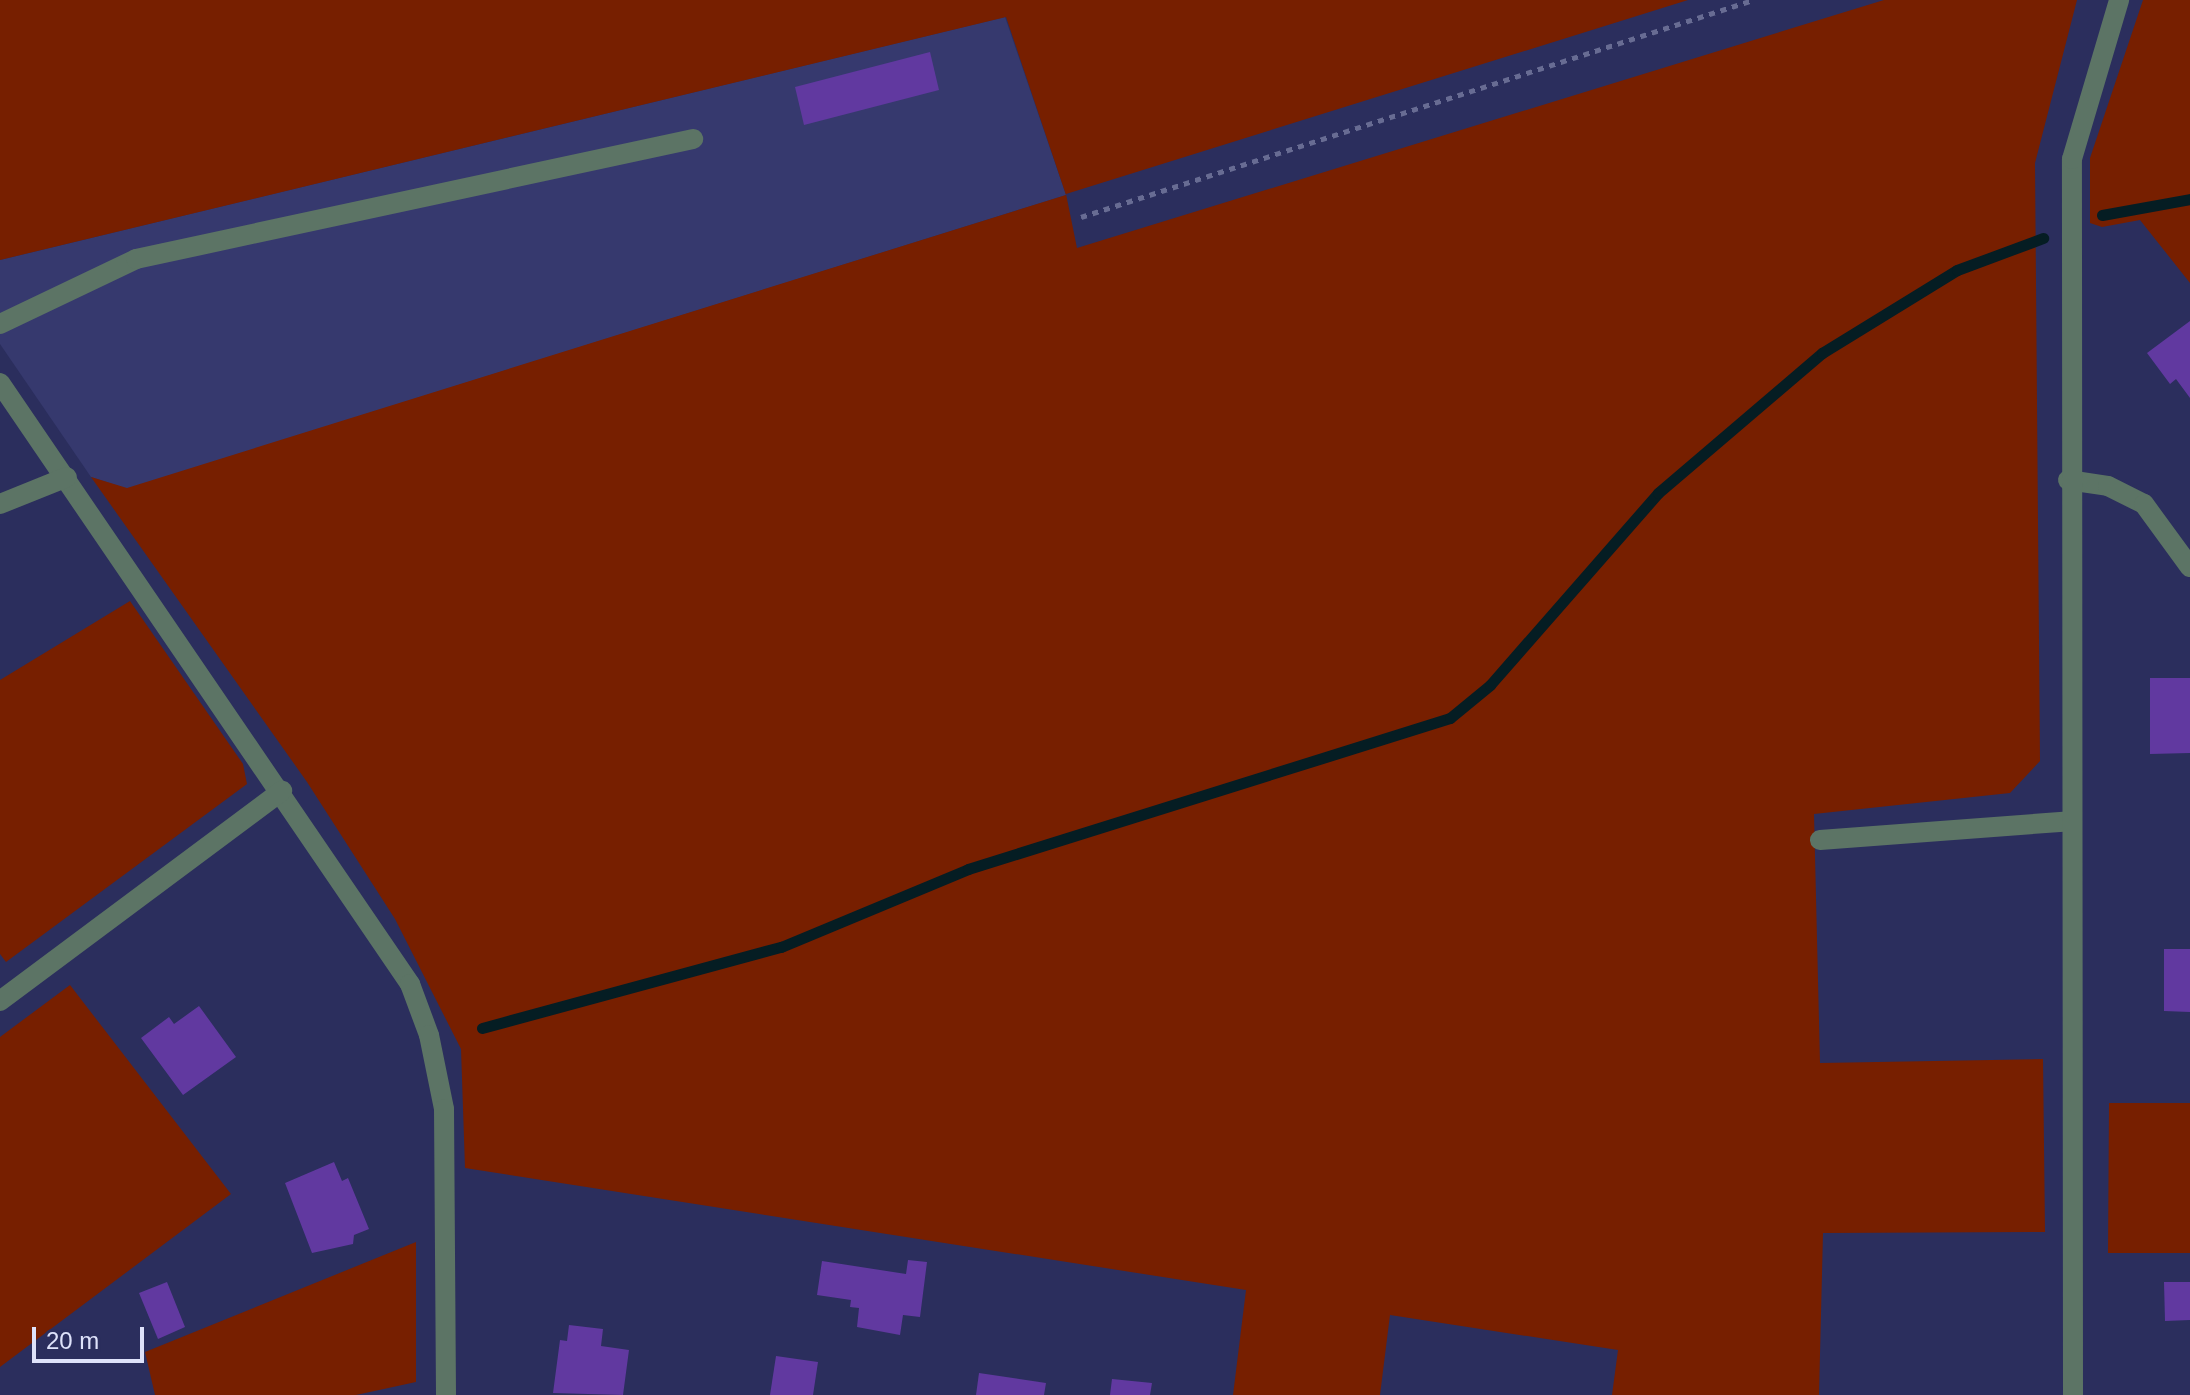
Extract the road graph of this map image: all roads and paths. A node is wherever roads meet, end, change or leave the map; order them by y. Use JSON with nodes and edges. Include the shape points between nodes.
{"nodes":[{"id":1,"x":1753,"y":0,"type":"edge"},
{"id":2,"x":2119,"y":0,"type":"edge"},
{"id":3,"x":693,"y":139,"type":"dead end"},
{"id":4,"x":1081,"y":217,"type":"dead end"},
{"id":5,"x":0,"y":324,"type":"edge"},
{"id":6,"x":0,"y":383,"type":"edge"},
{"id":7,"x":67,"y":477,"type":"junction"},
{"id":8,"x":2068,"y":480,"type":"junction"},
{"id":9,"x":0,"y":504,"type":"edge"},
{"id":10,"x":2190,"y":567,"type":"edge"},
{"id":11,"x":282,"y":791,"type":"junction"},
{"id":12,"x":2070,"y":821,"type":"junction"},
{"id":13,"x":1820,"y":840,"type":"dead end"},
{"id":14,"x":0,"y":1001,"type":"edge"},
{"id":15,"x":446,"y":1395,"type":"edge"},
{"id":16,"x":2073,"y":1395,"type":"edge"}],
"edges":[{"from":1,"to":4,"type":"path"},
{"from":2,"to":8,"type":"street","via":[[2072,159]]},
{"from":3,"to":5,"type":"street","via":[[136,259]]},
{"from":6,"to":7,"type":"street"},
{"from":7,"to":9,"type":"street"},
{"from":7,"to":11,"type":"street"},
{"from":8,"to":10,"type":"street","via":[[2108,486],[2144,504]]},
{"from":8,"to":12,"type":"street"},
{"from":11,"to":14,"type":"street"},
{"from":11,"to":15,"type":"street","via":[[392,953],[429,1035],[444,1109]]},
{"from":12,"to":13,"type":"street"},
{"from":12,"to":16,"type":"street"}]}
